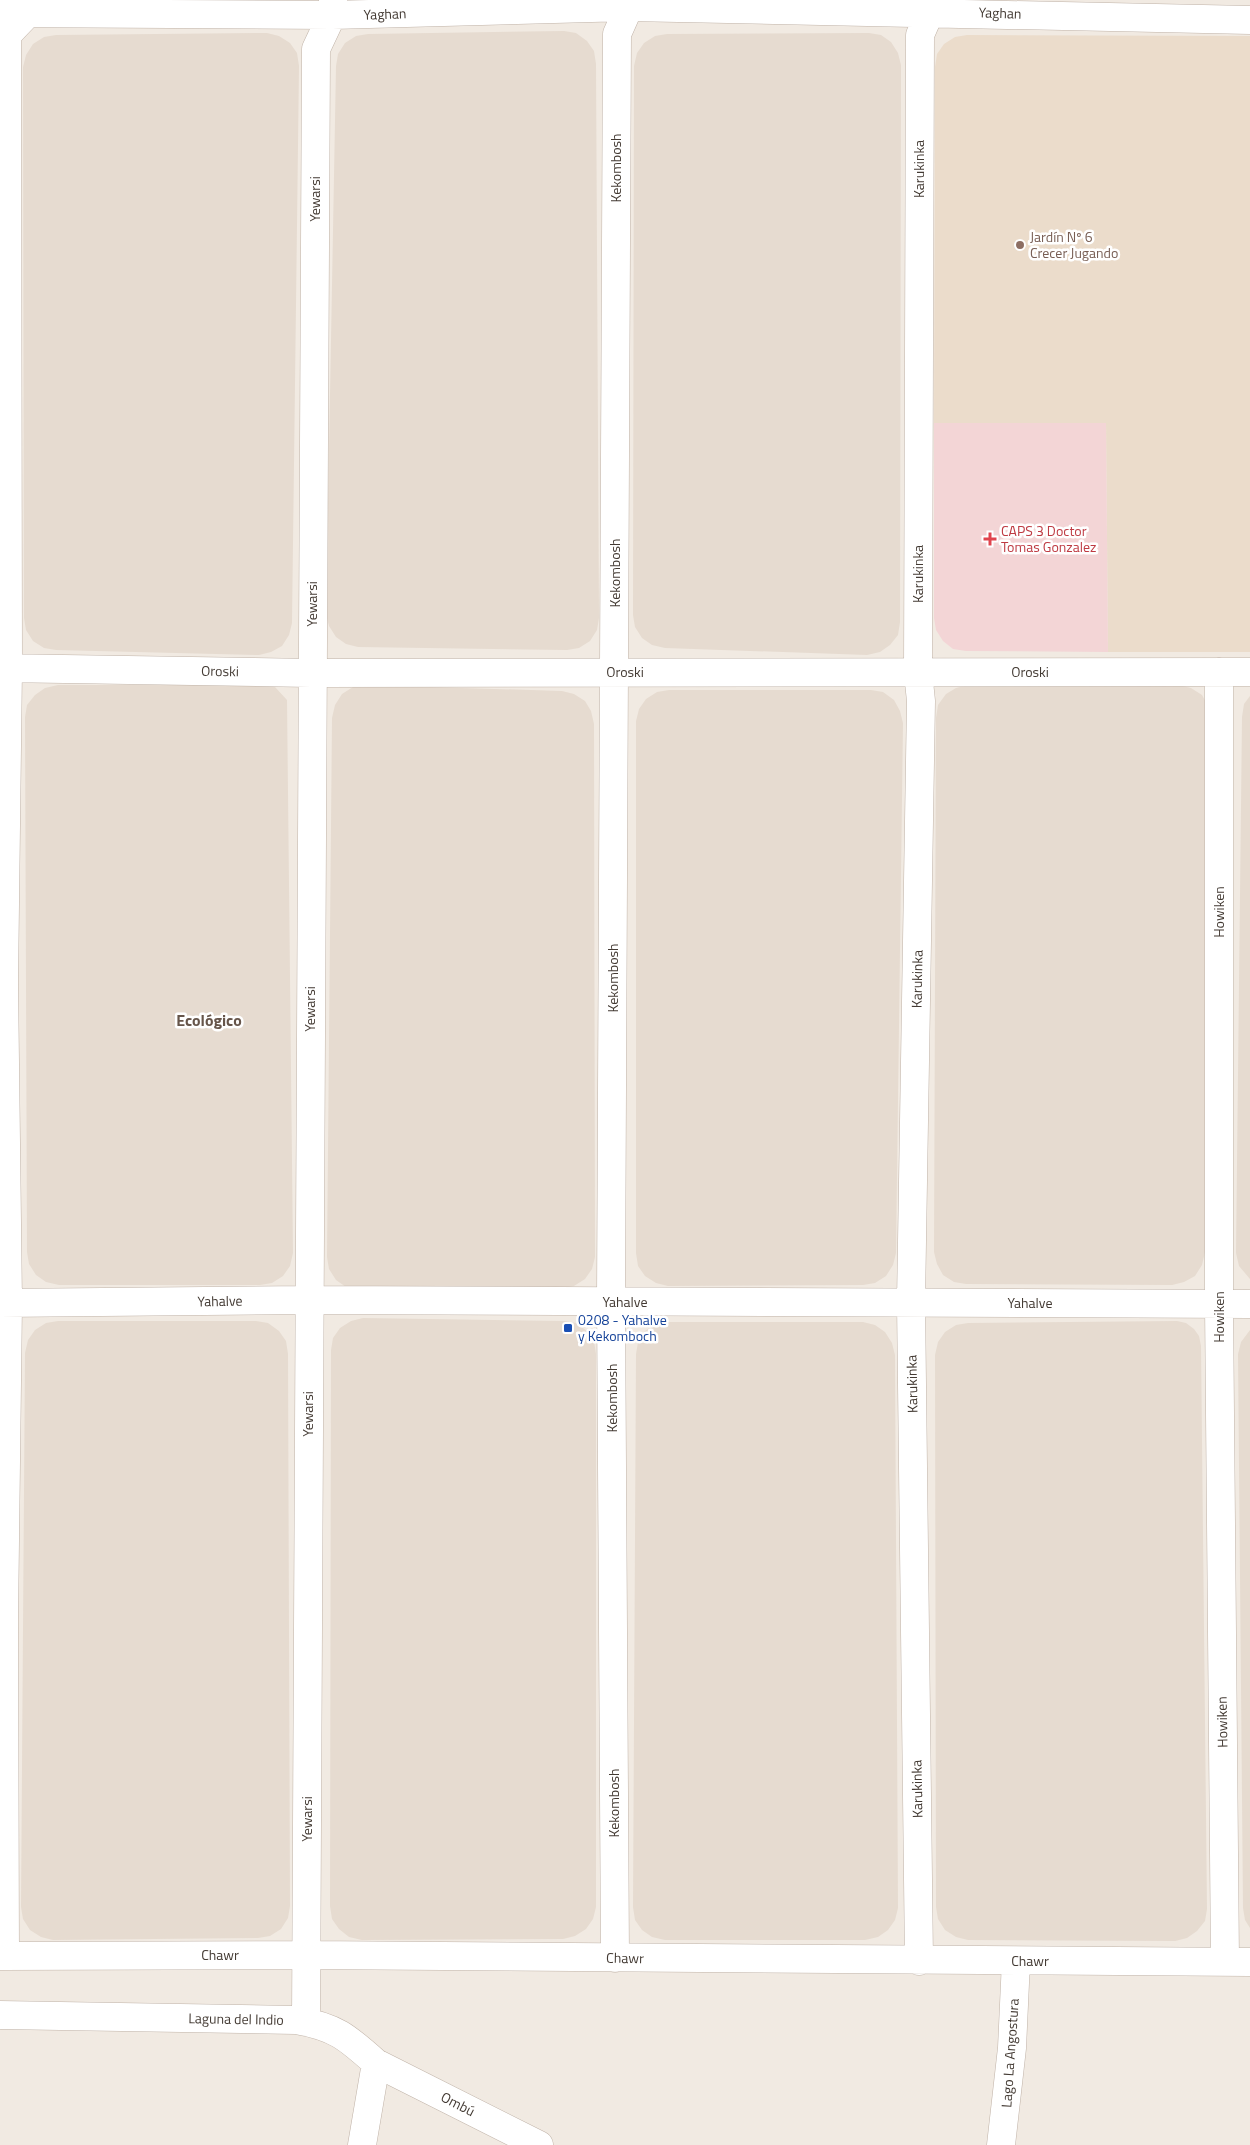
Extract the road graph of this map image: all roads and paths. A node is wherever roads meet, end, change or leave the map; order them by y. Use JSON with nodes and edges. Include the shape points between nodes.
{"nodes":[{"id":1,"x":629,"y":3,"type":"edge"},
{"id":2,"x":30,"y":6,"type":"edge"},
{"id":3,"x":930,"y":6,"type":"edge"},
{"id":4,"x":332,"y":8,"type":"edge"},
{"id":5,"x":0,"y":12,"type":"edge"},
{"id":6,"x":1236,"y":13,"type":"edge"},
{"id":7,"x":4,"y":668,"type":"edge"},
{"id":8,"x":614,"y":672,"type":"junction"},
{"id":9,"x":918,"y":672,"type":"junction"},
{"id":10,"x":1219,"y":672,"type":"junction"},
{"id":11,"x":1250,"y":672,"type":"edge"},
{"id":12,"x":311,"y":673,"type":"junction"},
{"id":13,"x":2,"y":983,"type":"edge"},
{"id":14,"x":308,"y":1300,"type":"junction"},
{"id":15,"x":611,"y":1301,"type":"junction"},
{"id":16,"x":911,"y":1302,"type":"junction"},
{"id":17,"x":4,"y":1303,"type":"edge"},
{"id":18,"x":1219,"y":1304,"type":"junction"},
{"id":19,"x":1250,"y":1304,"type":"edge"},
{"id":20,"x":2,"y":1620,"type":"edge"},
{"id":21,"x":307,"y":1955,"type":"junction"},
{"id":22,"x":2,"y":1956,"type":"edge"},
{"id":23,"x":615,"y":1958,"type":"junction"},
{"id":24,"x":919,"y":1961,"type":"junction"},
{"id":25,"x":1016,"y":1961,"type":"junction"},
{"id":26,"x":1237,"y":1962,"type":"edge"},
{"id":27,"x":0,"y":2015,"type":"edge"},
{"id":28,"x":306,"y":2022,"type":"junction"},
{"id":29,"x":376,"y":2063,"type":"junction"},
{"id":30,"x":362,"y":2145,"type":"edge"},
{"id":31,"x":539,"y":2145,"type":"edge"},
{"id":32,"x":1001,"y":2145,"type":"edge"}],
"edges":[{"from":1,"to":3,"type":"street","name":"Yaghan"},
{"from":1,"to":4,"type":"street","name":"Yaghan"},
{"from":1,"to":8,"type":"street","name":"Kekombosh","via":[[616,34]]},
{"from":2,"to":4,"type":"street","name":"Yaghan"},
{"from":2,"to":5,"type":"street","name":"Yaghan"},
{"from":2,"to":7,"type":"street","via":[[7,35]]},
{"from":3,"to":6,"type":"street","name":"Yaghan"},
{"from":3,"to":9,"type":"street","name":"Karukinka","via":[[920,35]]},
{"from":4,"to":12,"type":"street","name":"Yewarsi","via":[[316,49]]},
{"from":7,"to":12,"type":"street","name":"Oroski"},
{"from":7,"to":13,"type":"street"},
{"from":8,"to":9,"type":"street","name":"Oroski"},
{"from":8,"to":12,"type":"street","name":"Oroski"},
{"from":8,"to":15,"type":"street","name":"Kekombosh"},
{"from":9,"to":10,"type":"street","name":"Oroski"},
{"from":9,"to":16,"type":"street","name":"Karukinka","via":[[921,701]]},
{"from":10,"to":11,"type":"street","name":"Oroski"},
{"from":10,"to":18,"type":"street","name":"Howiken"},
{"from":12,"to":14,"type":"street","name":"Yewarsi"},
{"from":13,"to":17,"type":"street"},
{"from":14,"to":15,"type":"street","name":"Yahalve"},
{"from":14,"to":17,"type":"street","name":"Yahalve"},
{"from":14,"to":21,"type":"street","name":"Yewarsi"},
{"from":15,"to":16,"type":"street","name":"Yahalve"},
{"from":15,"to":23,"type":"street","name":"Kekombosh"},
{"from":16,"to":18,"type":"street","name":"Yahalve"},
{"from":16,"to":24,"type":"street","name":"Karukinka"},
{"from":17,"to":20,"type":"street"},
{"from":18,"to":19,"type":"street","name":"Yahalve"},
{"from":18,"to":26,"type":"street","name":"Howiken"},
{"from":20,"to":22,"type":"street"},
{"from":21,"to":22,"type":"street","name":"Chawr"},
{"from":21,"to":23,"type":"street","name":"Chawr"},
{"from":21,"to":28,"type":"street","name":"Yewarsi"},
{"from":23,"to":24,"type":"street","name":"Chawr"},
{"from":24,"to":25,"type":"street","name":"Chawr"},
{"from":25,"to":26,"type":"street","name":"Chawr"},
{"from":25,"to":32,"type":"street","name":"Lago La Angostura","via":[[1012,2048]]},
{"from":27,"to":28,"type":"street","name":"Laguna del Indio"},
{"from":28,"to":29,"type":"street","name":"Laguna del Indio","via":[[326,2026],[351,2041]]},
{"from":29,"to":30,"type":"street"},
{"from":29,"to":31,"type":"street","name":"Ombú"}]}
